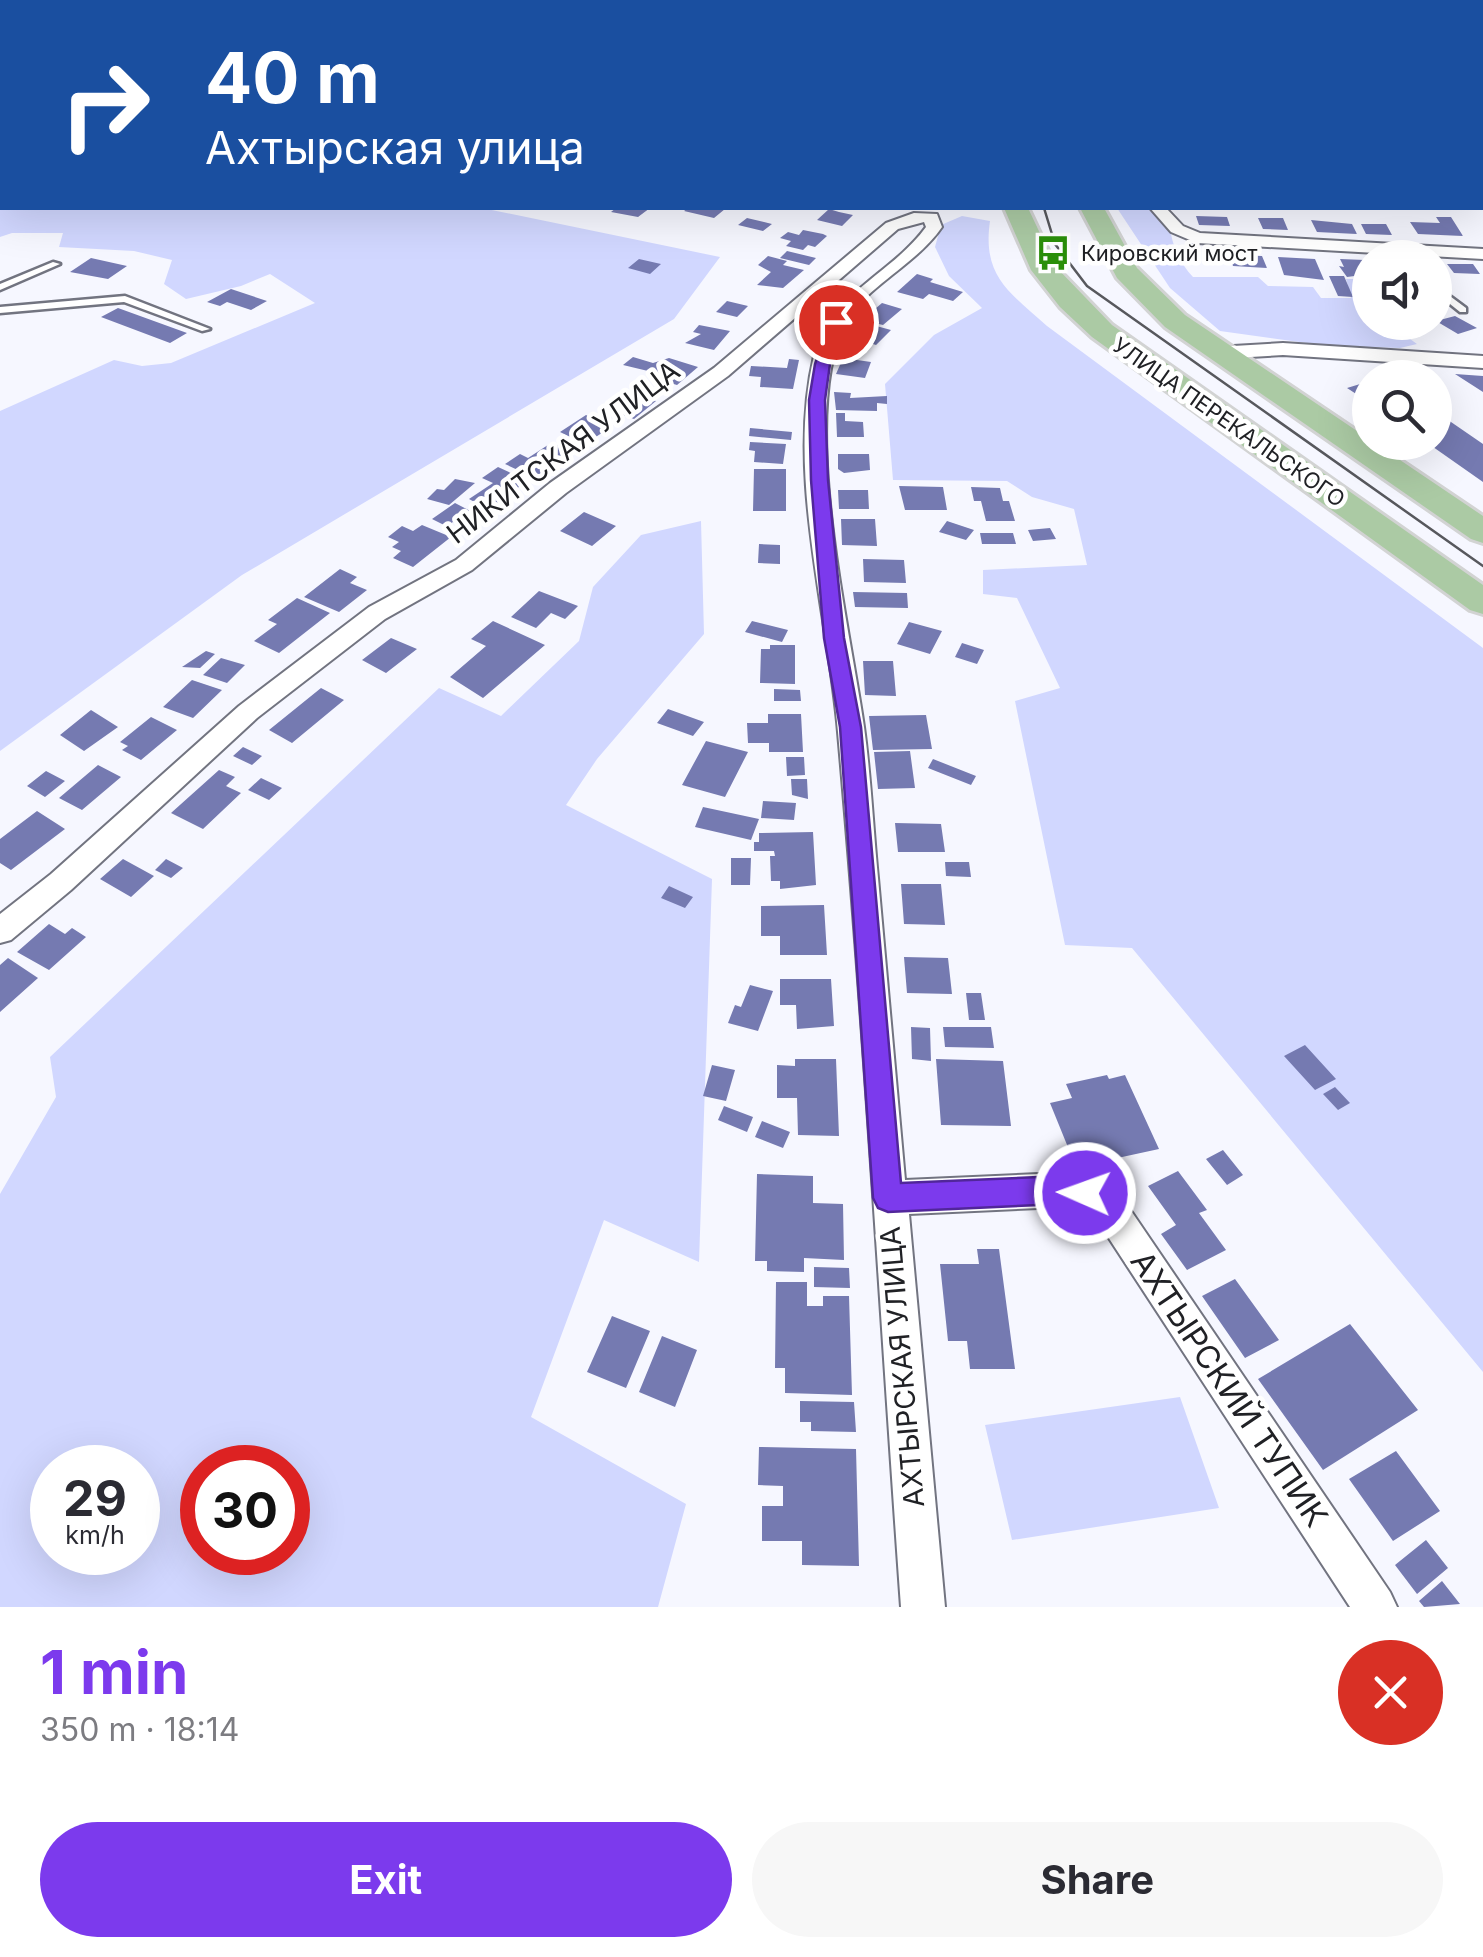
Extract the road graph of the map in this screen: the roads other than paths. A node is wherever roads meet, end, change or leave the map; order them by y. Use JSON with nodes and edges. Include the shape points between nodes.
{"nodes":[{"id":1,"x":1017,"y":210,"type":"edge"},
{"id":2,"x":1093,"y":210,"type":"edge"},
{"id":3,"x":1160,"y":210,"type":"edge"},
{"id":4,"x":934,"y":212,"type":"edge"},
{"id":5,"x":1352,"y":250,"type":"edge"},
{"id":6,"x":1452,"y":254,"type":"edge"},
{"id":7,"x":1483,"y":254,"type":"edge"},
{"id":8,"x":56,"y":264,"type":"dead end"},
{"id":9,"x":0,"y":286,"type":"edge"},
{"id":10,"x":1452,"y":301,"type":"edge"},
{"id":11,"x":0,"y":310,"type":"edge"},
{"id":12,"x":1463,"y":310,"type":"dead end"},
{"id":13,"x":205,"y":329,"type":"dead end"},
{"id":14,"x":1216,"y":352,"type":"junction"},
{"id":15,"x":1483,"y":362,"type":"edge"},
{"id":16,"x":1483,"y":532,"type":"edge"},
{"id":17,"x":1483,"y":602,"type":"edge"},
{"id":18,"x":0,"y":931,"type":"edge"},
{"id":19,"x":888,"y":1198,"type":"junction"},
{"id":20,"x":923,"y":1607,"type":"edge"},
{"id":21,"x":1375,"y":1607,"type":"edge"}],
"edges":[{"from":1,"to":17,"type":"main road","name":"УЛИЦА ПЕРЕКАЛЬСКОГО","via":[[1041,269],[1079,312]]},
{"from":2,"to":14,"type":"main road","name":"УЛИЦА ПЕРЕКАЛЬСКОГО","via":[[1139,287]]},
{"from":3,"to":5,"type":"street","via":[[1197,238]]},
{"from":4,"to":18,"type":"street","name":"НИКИТСКАЯ УЛИЦА","via":[[892,226],[721,372],[558,488],[464,565],[377,613],[311,663]]},
{"from":4,"to":19,"type":"street","name":"АХТЫРСКАЯ УЛИЦА","via":[[921,249],[836,322],[817,400]]},
{"from":6,"to":7,"type":"street"},
{"from":8,"to":9,"type":"lane"},
{"from":10,"to":12,"type":"lane"},
{"from":11,"to":13,"type":"lane","via":[[125,299]]},
{"from":14,"to":15,"type":"street","via":[[1283,349]]},
{"from":14,"to":16,"type":"main road","name":"УЛИЦА ПЕРЕКАЛЬСКОГО"},
{"from":19,"to":20,"type":"street","name":"АХТЫРСКАЯ УЛИЦА"},
{"from":19,"to":21,"type":"street","name":"АХТЫРСКИЙ ТУПИК","via":[[1062,1190],[1085,1193],[1109,1208]]}]}
